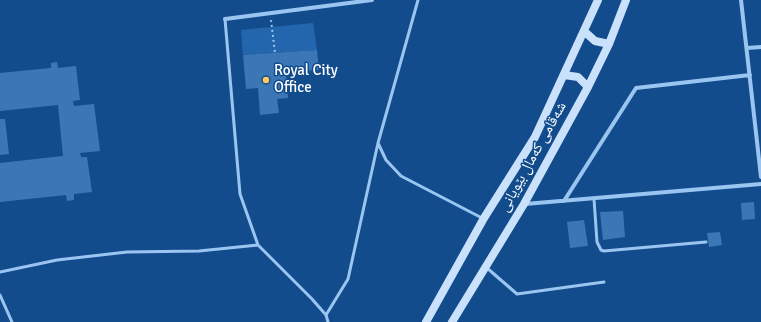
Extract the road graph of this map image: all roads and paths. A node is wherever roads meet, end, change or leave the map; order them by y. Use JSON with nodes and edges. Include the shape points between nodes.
{"nodes":[{"id":1,"x":372,"y":0,"type":"edge"},
{"id":2,"x":418,"y":0,"type":"edge"},
{"id":3,"x":598,"y":0,"type":"edge"},
{"id":4,"x":626,"y":0,"type":"edge"},
{"id":5,"x":741,"y":0,"type":"edge"},
{"id":6,"x":270,"y":13,"type":"junction"},
{"id":7,"x":225,"y":19,"type":"joint"},
{"id":8,"x":584,"y":31,"type":"junction"},
{"id":9,"x":609,"y":44,"type":"junction"},
{"id":10,"x":761,"y":47,"type":"edge"},
{"id":11,"x":747,"y":48,"type":"junction"},
{"id":12,"x":275,"y":53,"type":"dead end"},
{"id":13,"x":564,"y":75,"type":"junction"},
{"id":14,"x":750,"y":75,"type":"junction"},
{"id":15,"x":588,"y":87,"type":"junction"},
{"id":16,"x":378,"y":143,"type":"junction"},
{"id":17,"x":761,"y":177,"type":"edge"},
{"id":18,"x":761,"y":184,"type":"edge"},
{"id":19,"x":594,"y":199,"type":"junction"},
{"id":20,"x":564,"y":201,"type":"junction"},
{"id":21,"x":524,"y":204,"type":"junction"},
{"id":22,"x":484,"y":218,"type":"junction"},
{"id":23,"x":706,"y":242,"type":"dead end"},
{"id":24,"x":258,"y":245,"type":"junction"},
{"id":25,"x":486,"y":267,"type":"junction"},
{"id":26,"x":0,"y":272,"type":"edge"},
{"id":27,"x":604,"y":282,"type":"dead end"},
{"id":28,"x":0,"y":295,"type":"edge"},
{"id":29,"x":326,"y":315,"type":"junction"},
{"id":30,"x":12,"y":322,"type":"edge"},
{"id":31,"x":328,"y":322,"type":"edge"},
{"id":32,"x":426,"y":322,"type":"edge"},
{"id":33,"x":452,"y":322,"type":"edge"}],
"edges":[{"from":1,"to":6,"type":"street"},
{"from":2,"to":16,"type":"lane"},
{"from":3,"to":8,"type":"main road","name":"شەقامی کەمال بێویانی"},
{"from":4,"to":9,"type":"main road","name":"شەقامی کەمال بێویانی"},
{"from":5,"to":11,"type":"street"},
{"from":6,"to":7,"type":"street"},
{"from":6,"to":12,"type":"path"},
{"from":7,"to":24,"type":"lane","via":[[240,194]]},
{"from":8,"to":9,"type":"main road","via":[[595,41]]},
{"from":8,"to":13,"type":"main road","name":"شەقامی کەمال بێویانی"},
{"from":9,"to":15,"type":"main road","name":"شەقامی کەمال بێویانی"},
{"from":10,"to":11,"type":"street"},
{"from":11,"to":14,"type":"street"},
{"from":13,"to":15,"type":"main road","via":[[578,77]]},
{"from":13,"to":22,"type":"main road","name":"شەقامی کەمال بێویانی","via":[[535,137]]},
{"from":14,"to":17,"type":"street"},
{"from":14,"to":20,"type":"street","via":[[636,88]]},
{"from":15,"to":21,"type":"main road","name":"شەقامی کەمال بێویانی"},
{"from":16,"to":22,"type":"lane","via":[[386,160],[401,176]]},
{"from":16,"to":29,"type":"lane","via":[[348,279]]},
{"from":18,"to":19,"type":"street"},
{"from":19,"to":20,"type":"street"},
{"from":19,"to":23,"type":"lane","via":[[597,242],[604,252]]},
{"from":20,"to":21,"type":"street"},
{"from":21,"to":25,"type":"main road","name":"شەقامی کەمال بێویانی"},
{"from":22,"to":32,"type":"main road","name":"شەقامی کەمال بێویانی"},
{"from":24,"to":26,"type":"lane","via":[[199,251],[127,252],[57,260]]},
{"from":24,"to":29,"type":"lane"},
{"from":25,"to":27,"type":"lane","via":[[518,294]]},
{"from":25,"to":33,"type":"main road","name":"شەقامی کەمال بێویانی"},
{"from":28,"to":30,"type":"lane"},
{"from":29,"to":31,"type":"lane"}]}
